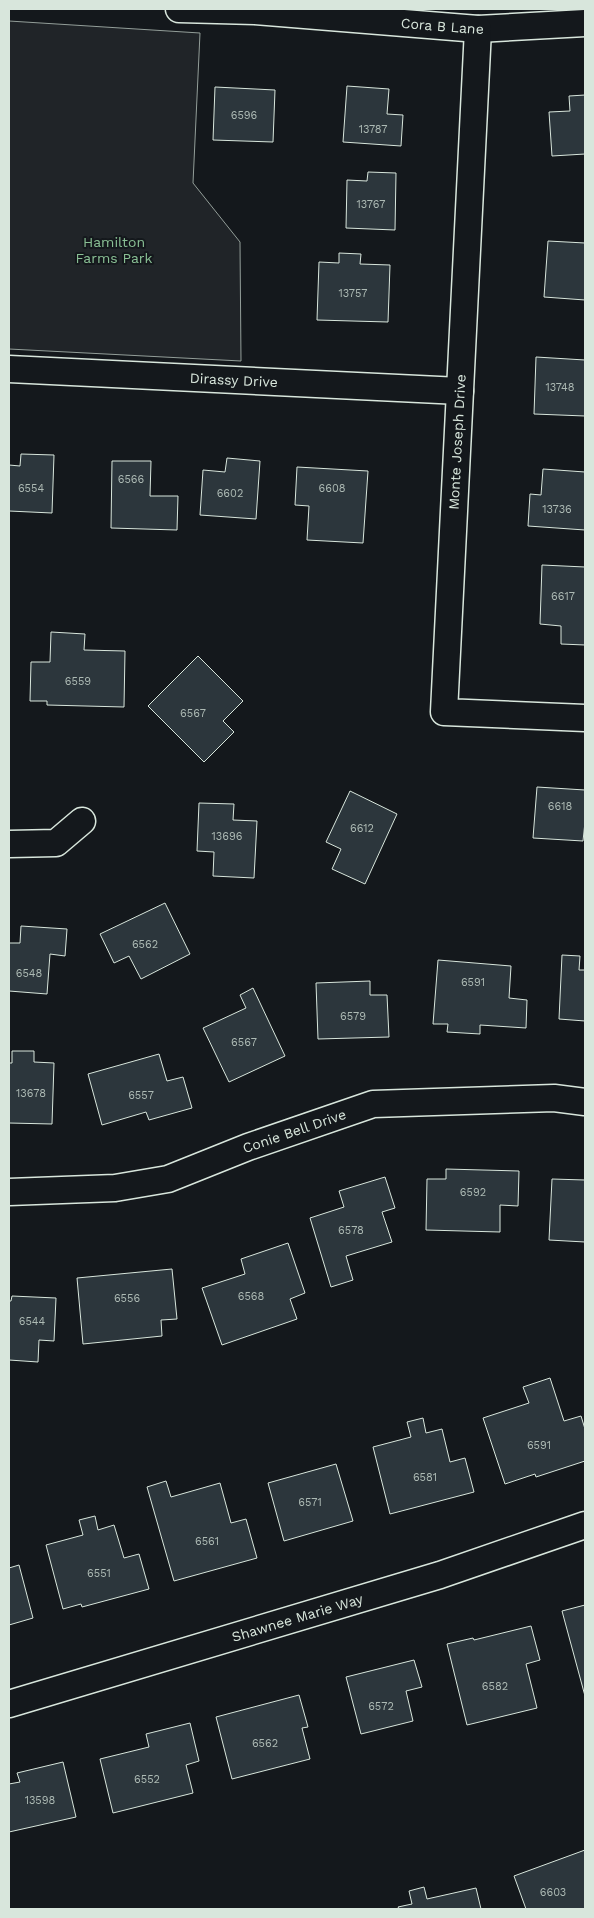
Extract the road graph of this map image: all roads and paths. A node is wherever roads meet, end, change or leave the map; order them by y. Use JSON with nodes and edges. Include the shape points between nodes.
{"nodes":[{"id":1,"x":179,"y":9,"type":"edge"},
{"id":2,"x":255,"y":10,"type":"edge"},
{"id":3,"x":585,"y":23,"type":"edge"},
{"id":4,"x":478,"y":29,"type":"junction"},
{"id":5,"x":9,"y":369,"type":"edge"},
{"id":6,"x":460,"y":391,"type":"junction"},
{"id":7,"x":585,"y":718,"type":"edge"},
{"id":8,"x":82,"y":821,"type":"dead end"},
{"id":9,"x":9,"y":844,"type":"edge"},
{"id":10,"x":585,"y":1102,"type":"edge"},
{"id":11,"x":9,"y":1192,"type":"edge"},
{"id":12,"x":585,"y":1526,"type":"edge"},
{"id":13,"x":9,"y":1704,"type":"edge"}],
"edges":[{"from":1,"to":2,"type":"street","name":"Cora B Lane"},
{"from":2,"to":4,"type":"street","name":"Cora B Lane"},
{"from":3,"to":4,"type":"street","name":"Cora B Lane"},
{"from":4,"to":6,"type":"street","name":"Monte Joseph Drive"},
{"from":5,"to":6,"type":"street","name":"Dirassy Drive"},
{"from":6,"to":7,"type":"street","name":"Monte Joseph Drive","via":[[444,712]]},
{"from":8,"to":9,"type":"street","via":[[56,843]]},
{"from":10,"to":11,"type":"street","name":"Conie Bell Drive","via":[[554,1098],[373,1104],[248,1147],[168,1179],[115,1188]]},
{"from":12,"to":13,"type":"street","name":"Shawnee Marie Way","via":[[440,1575]]}]}
